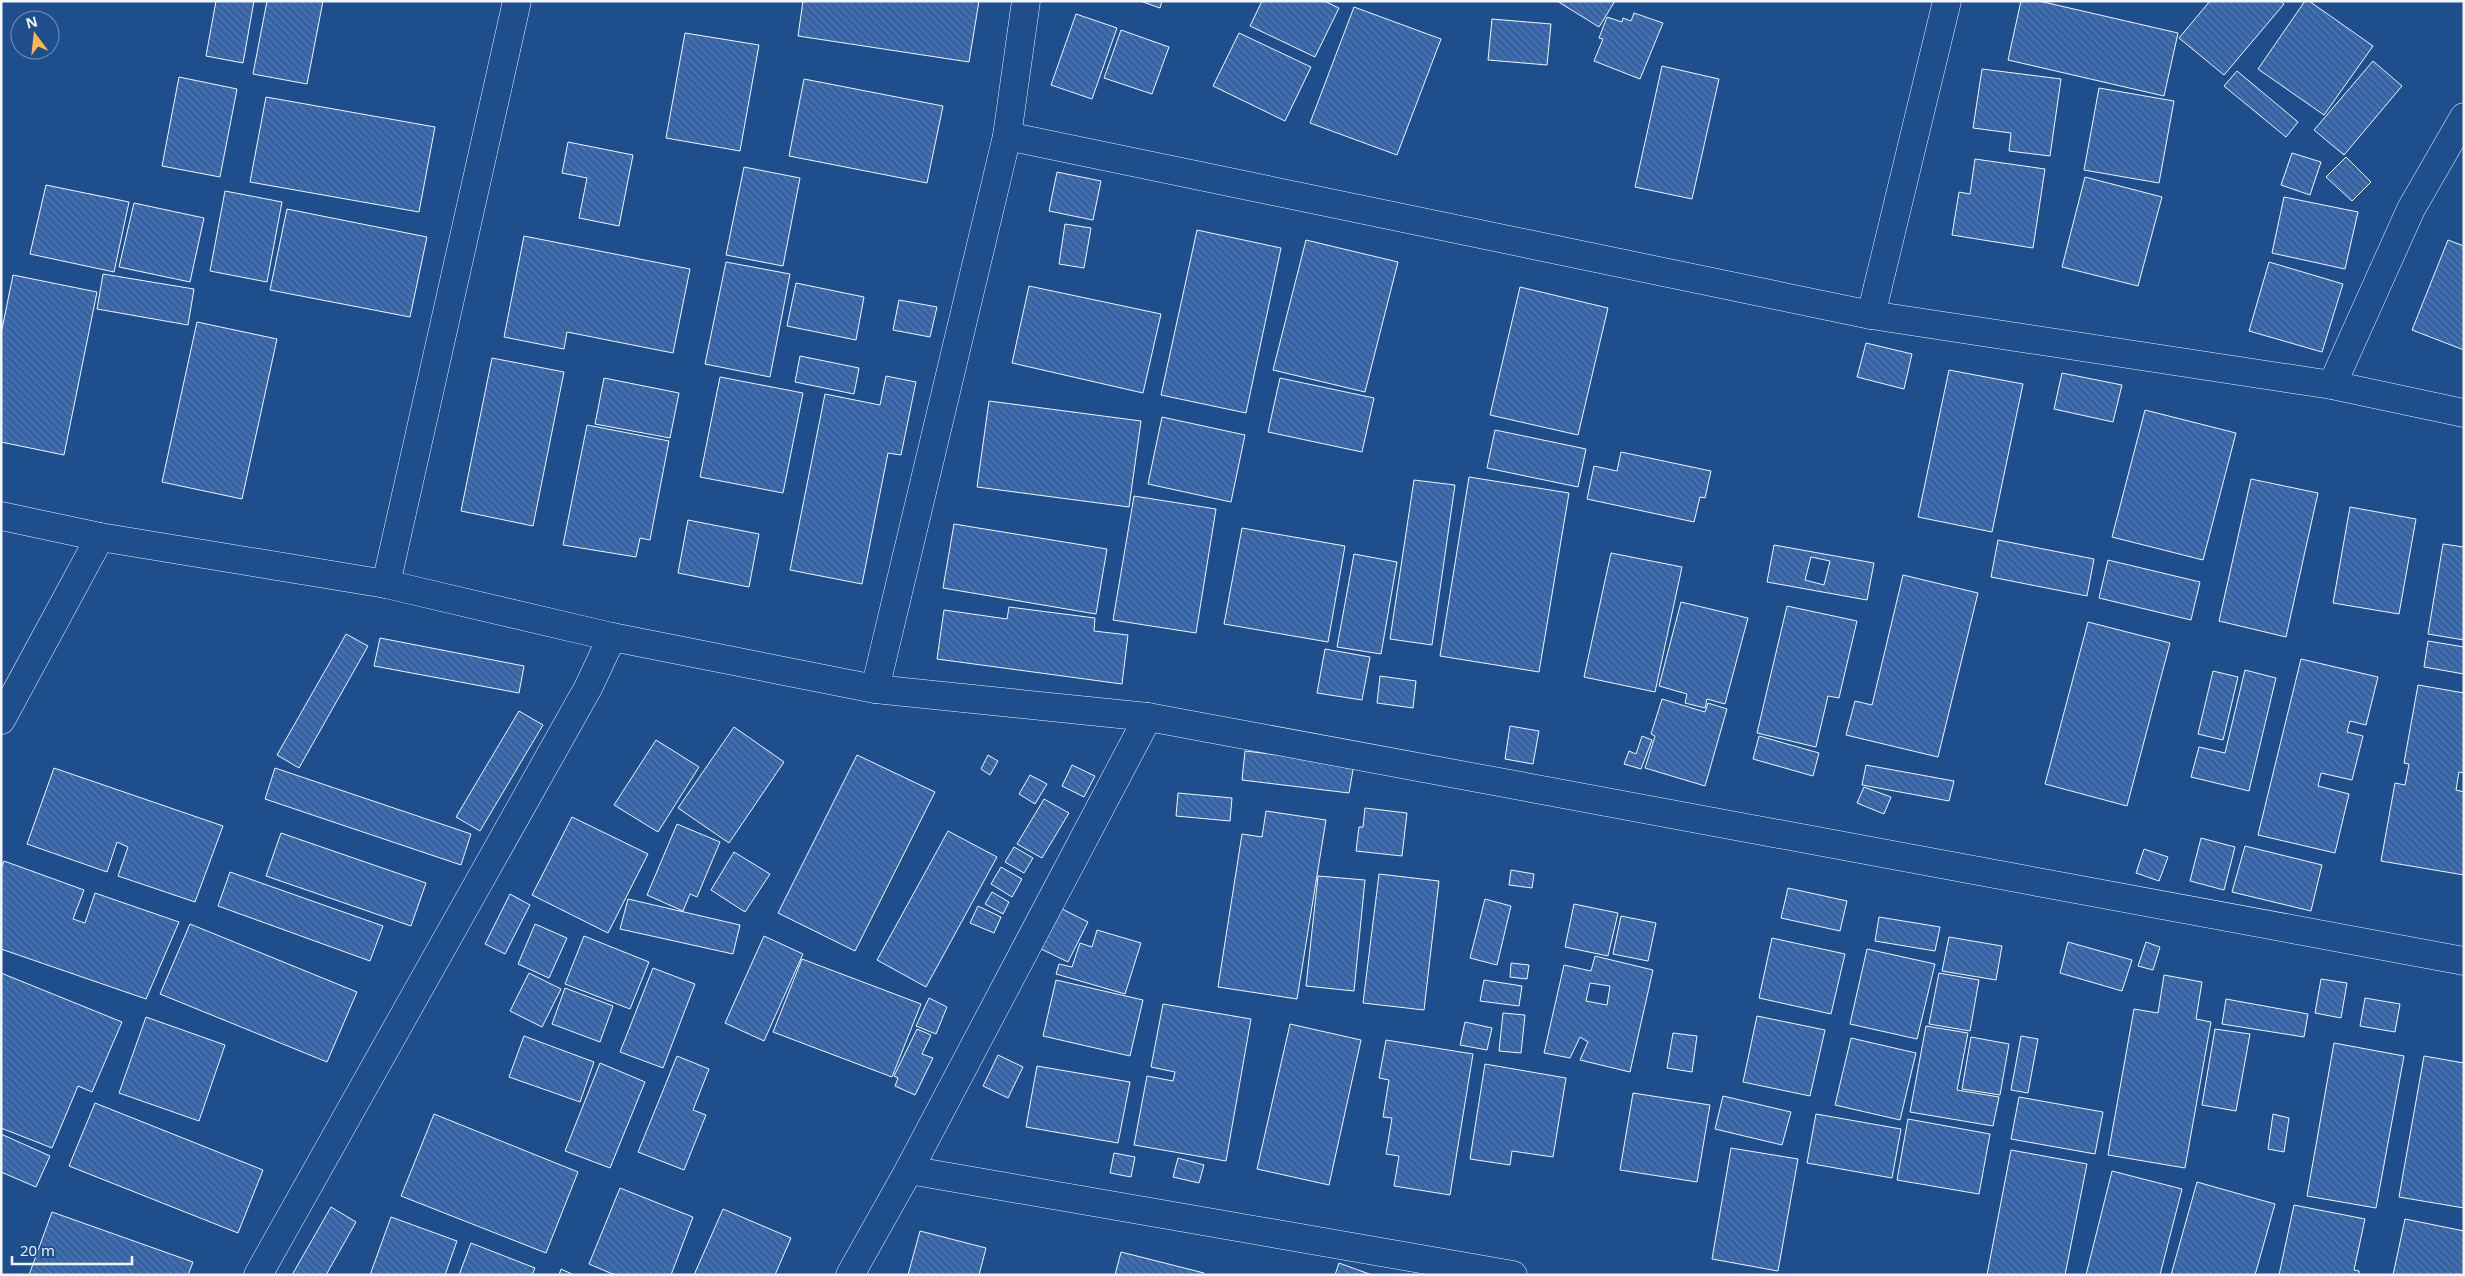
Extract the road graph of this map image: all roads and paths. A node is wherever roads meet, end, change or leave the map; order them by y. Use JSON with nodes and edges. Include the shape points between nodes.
{"nodes":[{"id":1,"x":518,"y":1,"type":"edge"},
{"id":2,"x":1026,"y":1,"type":"edge"},
{"id":3,"x":1947,"y":1,"type":"edge"},
{"id":4,"x":2464,"y":117,"type":"edge"},
{"id":5,"x":1007,"y":136,"type":"junction"},
{"id":6,"x":1871,"y":314,"type":"junction"},
{"id":7,"x":2332,"y":385,"type":"junction"},
{"id":8,"x":2464,"y":413,"type":"edge"},
{"id":9,"x":1,"y":516,"type":"edge"},
{"id":10,"x":100,"y":537,"type":"junction"},
{"id":11,"x":386,"y":584,"type":"junction"},
{"id":12,"x":612,"y":637,"type":"junction"},
{"id":13,"x":875,"y":689,"type":"junction"},
{"id":14,"x":1148,"y":717,"type":"junction"},
{"id":15,"x":1,"y":720,"type":"edge"},
{"id":16,"x":2464,"y":961,"type":"edge"},
{"id":17,"x":909,"y":1170,"type":"junction"},
{"id":18,"x":258,"y":1275,"type":"edge"},
{"id":19,"x":850,"y":1275,"type":"edge"},
{"id":20,"x":1513,"y":1275,"type":"edge"}],
"edges":[{"from":1,"to":11,"type":"street"},
{"from":2,"to":5,"type":"street"},
{"from":3,"to":6,"type":"street"},
{"from":4,"to":7,"type":"street","via":[[2411,209]]},
{"from":5,"to":6,"type":"street"},
{"from":5,"to":13,"type":"street"},
{"from":6,"to":7,"type":"street"},
{"from":7,"to":8,"type":"street"},
{"from":9,"to":10,"type":"street"},
{"from":10,"to":11,"type":"street"},
{"from":10,"to":15,"type":"street"},
{"from":11,"to":12,"type":"street"},
{"from":12,"to":13,"type":"street"},
{"from":12,"to":18,"type":"street","via":[[583,696]]},
{"from":13,"to":14,"type":"street"},
{"from":14,"to":16,"type":"street"},
{"from":14,"to":17,"type":"street"},
{"from":17,"to":19,"type":"street"},
{"from":17,"to":20,"type":"street"}]}
